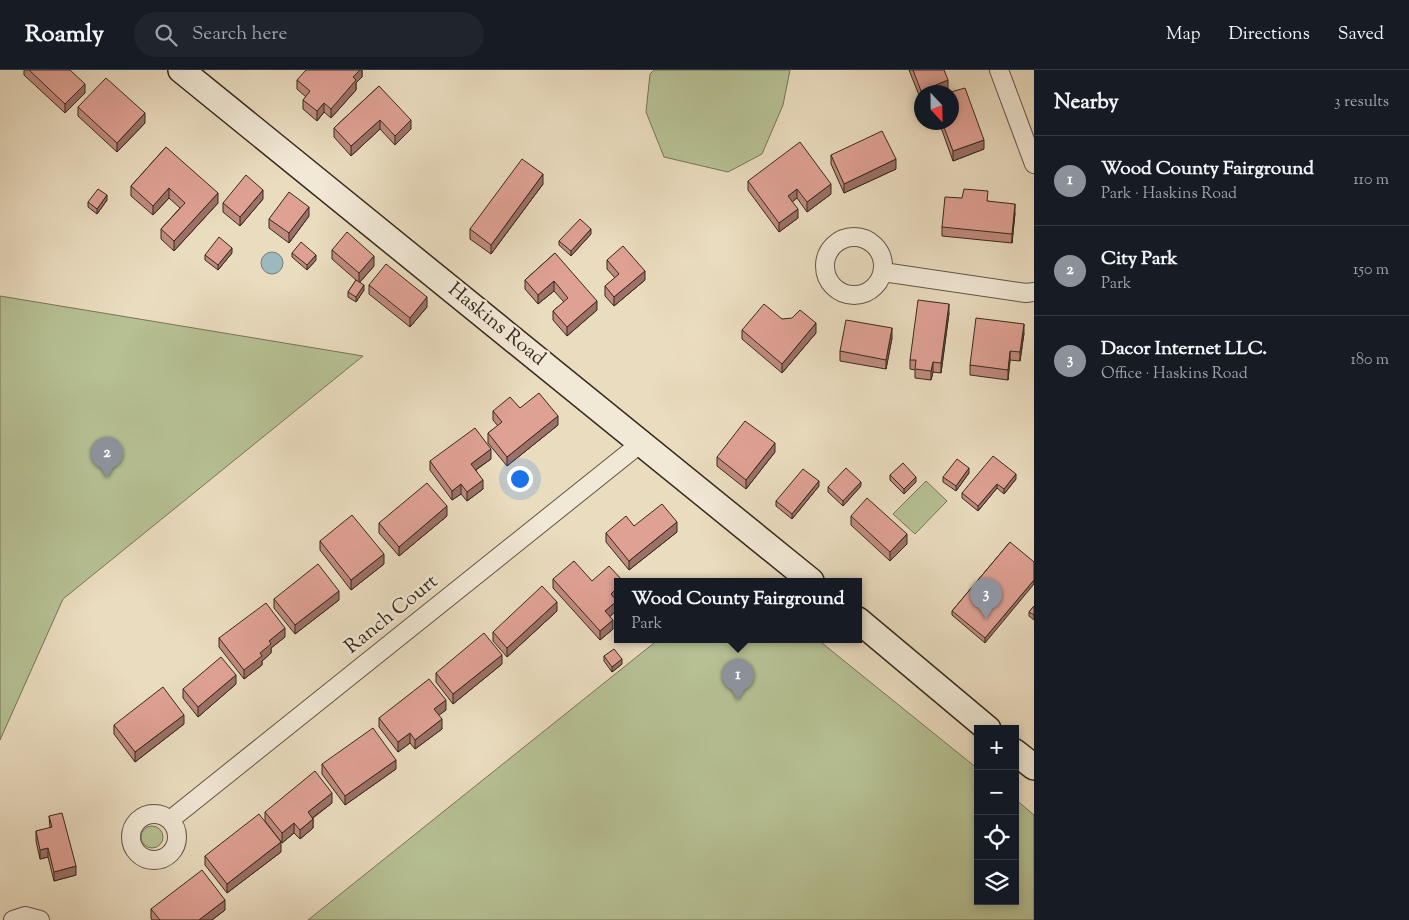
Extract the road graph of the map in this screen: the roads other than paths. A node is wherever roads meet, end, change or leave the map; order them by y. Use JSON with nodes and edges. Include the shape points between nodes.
{"nodes":[{"id":1,"x":181,"y":70,"type":"edge"},
{"id":2,"x":998,"y":70,"type":"edge"},
{"id":3,"x":1034,"y":164,"type":"edge"},
{"id":4,"x":883,"y":272,"type":"dead end"},
{"id":5,"x":1034,"y":292,"type":"edge"},
{"id":6,"x":641,"y":443,"type":"junction"},
{"id":7,"x":807,"y":578,"type":"edge"},
{"id":8,"x":862,"y":623,"type":"edge"},
{"id":9,"x":983,"y":725,"type":"edge"},
{"id":10,"x":1019,"y":755,"type":"edge"},
{"id":11,"x":1034,"y":767,"type":"edge"},
{"id":12,"x":170,"y":820,"type":"dead end"},
{"id":13,"x":13,"y":920,"type":"edge"},
{"id":14,"x":40,"y":920,"type":"edge"}],
"edges":[{"from":1,"to":6,"type":"main road","name":"Haskins Road"},
{"from":2,"to":3,"type":"street"},
{"from":4,"to":5,"type":"street"},
{"from":6,"to":7,"type":"main road","name":"Haskins Road"},
{"from":6,"to":12,"type":"street","name":"Ranch Court"},
{"from":8,"to":9,"type":"main road"},
{"from":10,"to":11,"type":"main road"},
{"from":13,"to":14,"type":"street","via":[[25,916]]}]}
